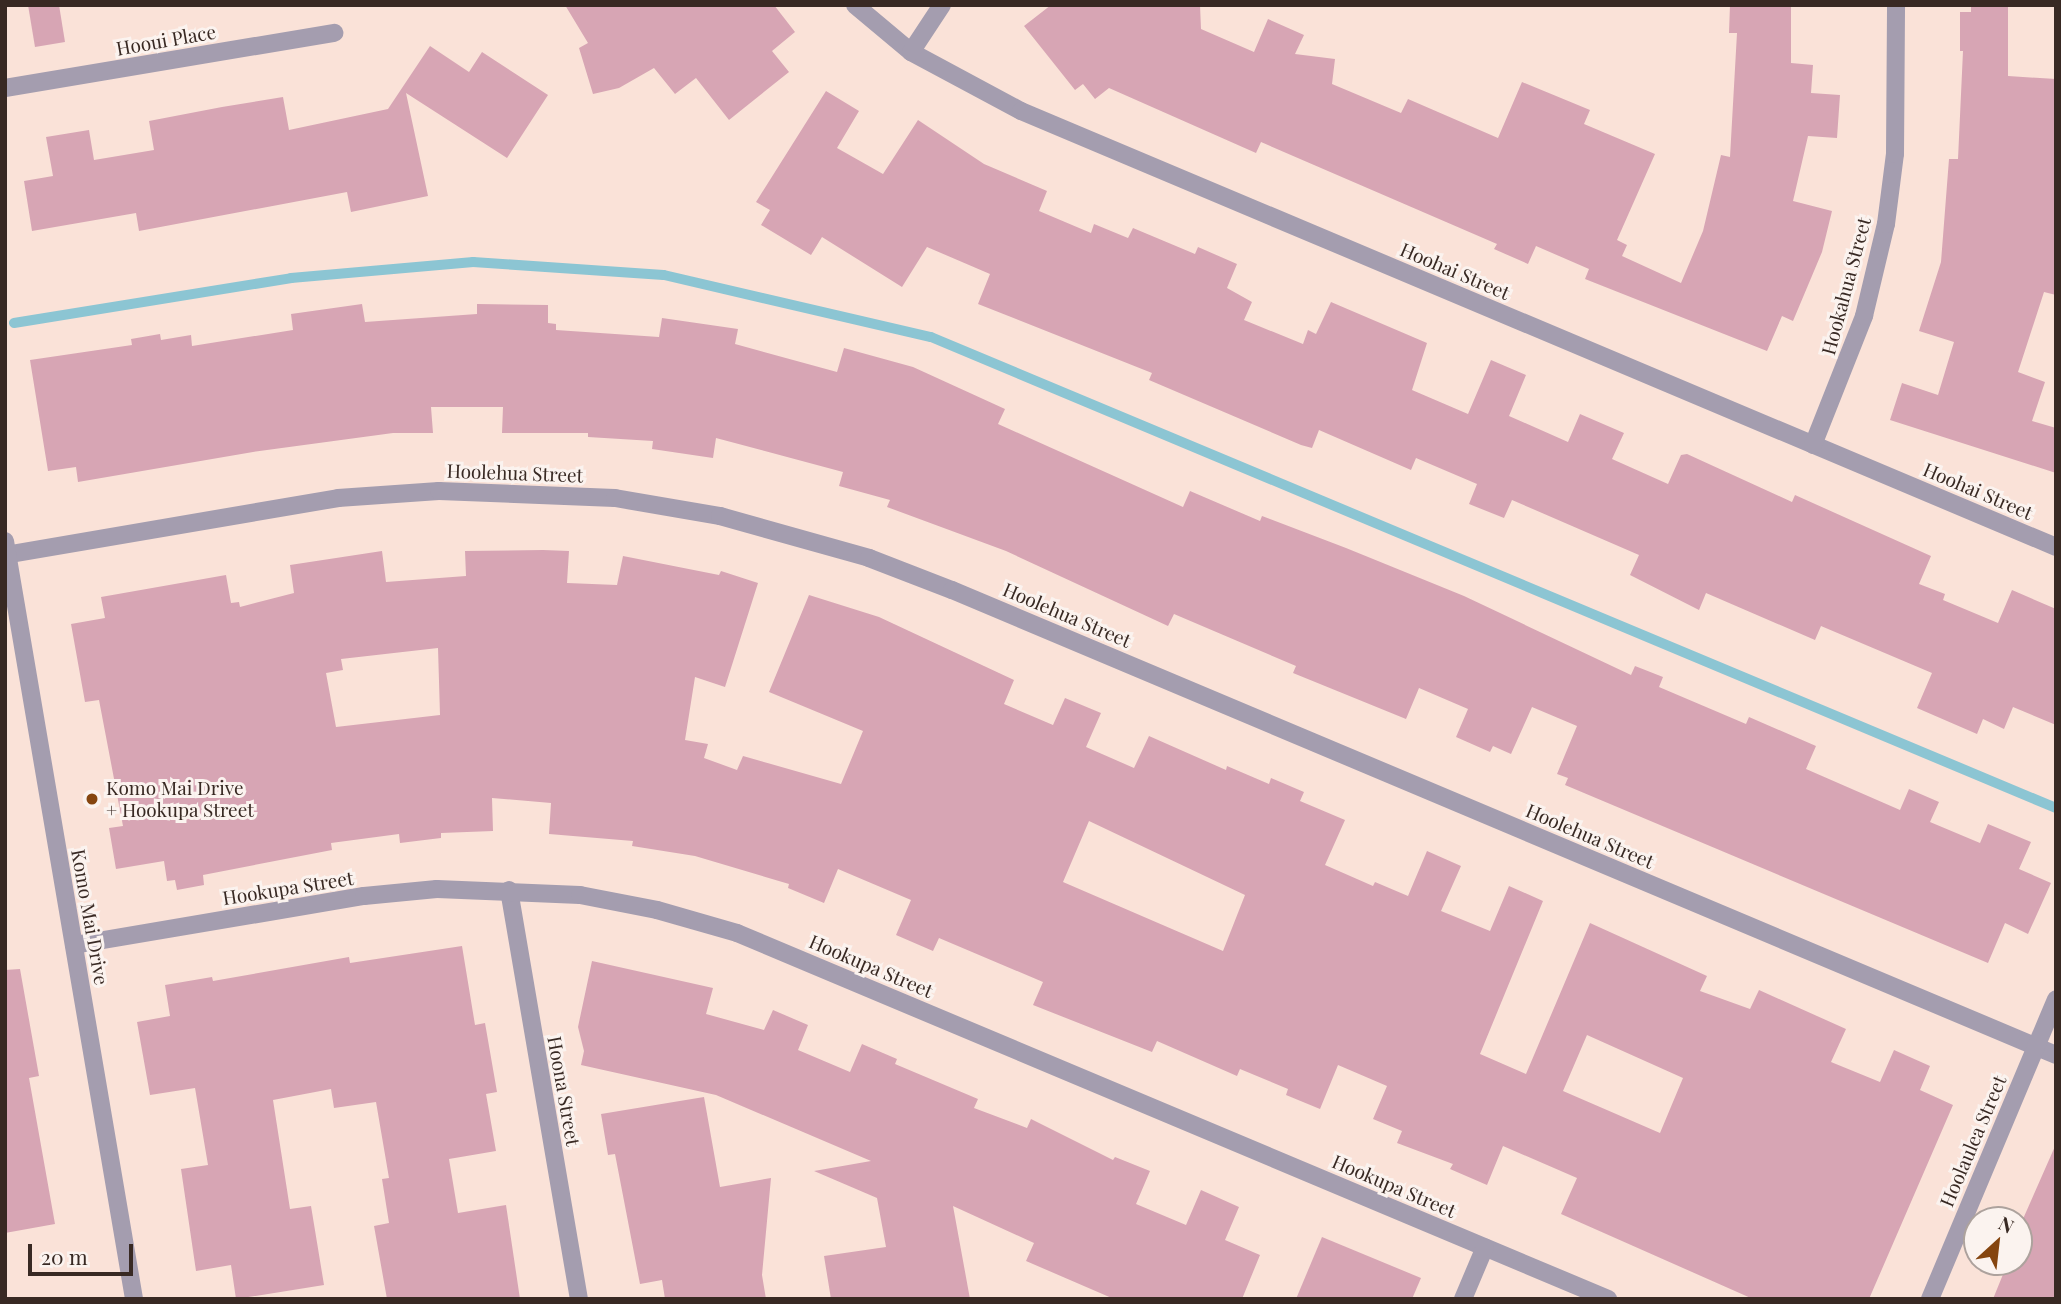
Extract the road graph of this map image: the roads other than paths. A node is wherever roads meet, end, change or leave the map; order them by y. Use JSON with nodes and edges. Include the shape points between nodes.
{"nodes":[{"id":1,"x":855,"y":5,"type":"edge"},
{"id":2,"x":943,"y":5,"type":"edge"},
{"id":3,"x":1896,"y":5,"type":"edge"},
{"id":4,"x":334,"y":33,"type":"dead end"},
{"id":5,"x":911,"y":52,"type":"junction"},
{"id":6,"x":5,"y":88,"type":"edge"},
{"id":7,"x":1813,"y":445,"type":"junction"},
{"id":8,"x":2056,"y":547,"type":"edge"},
{"id":9,"x":6,"y":550,"type":"edge"},
{"id":10,"x":509,"y":890,"type":"junction"},
{"id":11,"x":74,"y":945,"type":"junction"},
{"id":12,"x":2056,"y":999,"type":"edge"},
{"id":13,"x":2036,"y":1046,"type":"junction"},
{"id":14,"x":2056,"y":1055,"type":"edge"},
{"id":15,"x":1485,"y":1247,"type":"junction"},
{"id":16,"x":134,"y":1299,"type":"edge"},
{"id":17,"x":579,"y":1299,"type":"edge"},
{"id":18,"x":1463,"y":1299,"type":"edge"},
{"id":19,"x":1608,"y":1299,"type":"edge"},
{"id":20,"x":1930,"y":1299,"type":"edge"}],
"edges":[{"from":1,"to":5,"type":"street","name":"Hoohai Street"},
{"from":2,"to":5,"type":"street"},
{"from":3,"to":7,"type":"street","name":"Hookahua Street","via":[[1895,155],[1885,224],[1864,316]]},
{"from":4,"to":6,"type":"street","name":"Hooui Place"},
{"from":5,"to":7,"type":"street","name":"Hoohai Street","via":[[1021,111]]},
{"from":7,"to":8,"type":"street","name":"Hoohai Street"},
{"from":9,"to":11,"type":"street","name":"Komo Mai Drive"},
{"from":9,"to":13,"type":"street","name":"Hoolehua Street","via":[[313,502],[439,491],[615,498],[720,516],[869,558],[952,590]]},
{"from":10,"to":11,"type":"street","name":"Hookupa Street","via":[[437,889],[364,896]]},
{"from":10,"to":15,"type":"street","name":"Hookupa Street","via":[[580,895],[657,910],[737,933]]},
{"from":10,"to":17,"type":"street","name":"Hoona Street"},
{"from":11,"to":16,"type":"street","name":"Komo Mai Drive"},
{"from":12,"to":13,"type":"street","name":"Hoolaulea Street"},
{"from":13,"to":14,"type":"street","name":"Hoolehua Street"},
{"from":13,"to":20,"type":"street","name":"Hoolaulea Street"},
{"from":15,"to":18,"type":"street"},
{"from":15,"to":19,"type":"street","name":"Hookupa Street"}]}
